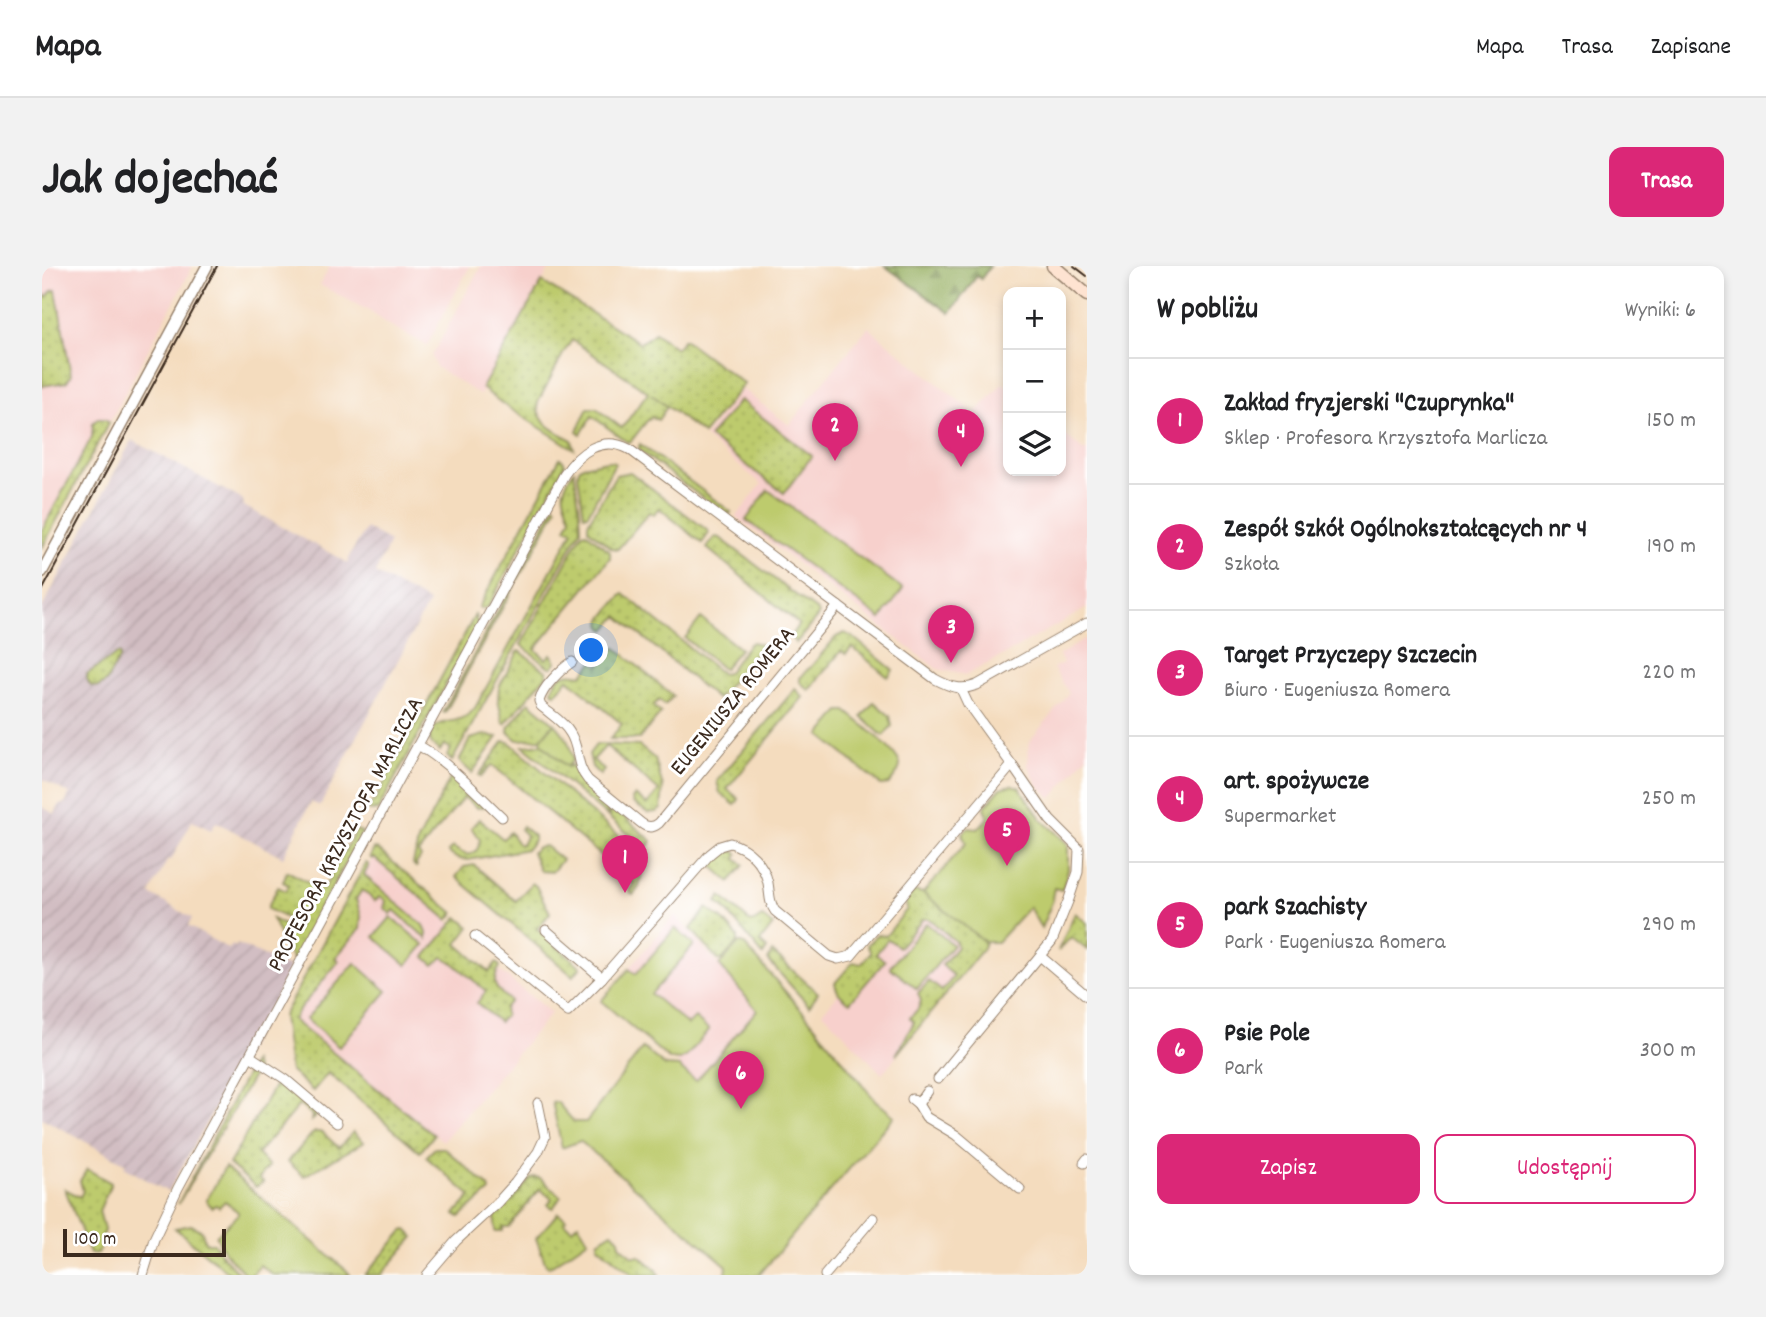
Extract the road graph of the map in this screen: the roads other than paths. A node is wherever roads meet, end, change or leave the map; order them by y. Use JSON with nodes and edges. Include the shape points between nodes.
{"nodes":[{"id":1,"x":206,"y":266,"type":"edge"},
{"id":2,"x":1053,"y":266,"type":"edge"},
{"id":3,"x":1087,"y":295,"type":"edge"},
{"id":4,"x":42,"y":572,"type":"edge"},
{"id":5,"x":838,"y":606,"type":"junction"},
{"id":6,"x":1087,"y":623,"type":"edge"},
{"id":7,"x":572,"y":663,"type":"dead end"},
{"id":8,"x":961,"y":689,"type":"junction"},
{"id":9,"x":418,"y":745,"type":"junction"},
{"id":10,"x":1012,"y":765,"type":"junction"},
{"id":11,"x":502,"y":817,"type":"dead end"},
{"id":12,"x":1083,"y":851,"type":"edge"},
{"id":13,"x":546,"y":930,"type":"dead end"},
{"id":14,"x":475,"y":936,"type":"dead end"},
{"id":15,"x":1040,"y":956,"type":"junction"},
{"id":16,"x":602,"y":978,"type":"junction"},
{"id":17,"x":1087,"y":996,"type":"edge"},
{"id":18,"x":250,"y":1056,"type":"junction"},
{"id":19,"x":938,"y":1079,"type":"dead end"},
{"id":20,"x":928,"y":1091,"type":"dead end"},
{"id":21,"x":538,"y":1103,"type":"dead end"},
{"id":22,"x":337,"y":1123,"type":"dead end"},
{"id":23,"x":1020,"y":1189,"type":"dead end"},
{"id":24,"x":873,"y":1218,"type":"dead end"},
{"id":25,"x":143,"y":1275,"type":"edge"},
{"id":26,"x":427,"y":1275,"type":"edge"},
{"id":27,"x":825,"y":1275,"type":"edge"}],
"edges":[{"from":1,"to":4,"type":"street"},
{"from":2,"to":3,"type":"main road"},
{"from":5,"to":7,"type":"street","name":"EUGENIUSZA ROMERA","via":[[655,826],[646,827],[588,780],[571,734],[541,706],[540,696]]},
{"from":5,"to":8,"type":"street","via":[[935,679]]},
{"from":5,"to":9,"type":"street","name":"PROFESORA KRZYSZTOFA MARLICZA","via":[[629,449],[610,443],[595,446],[572,463]]},
{"from":6,"to":8,"type":"street","via":[[978,685]]},
{"from":8,"to":10,"type":"street"},
{"from":9,"to":11,"type":"street"},
{"from":9,"to":18,"type":"street","name":"PROFESORA KRZYSZTOFA MARLICZA"},
{"from":10,"to":12,"type":"street","via":[[1050,820]]},
{"from":10,"to":16,"type":"street","via":[[851,956],[829,956],[775,911],[759,862],[738,846],[726,844],[710,854]]},
{"from":12,"to":15,"type":"street","via":[[1052,941]]},
{"from":13,"to":16,"type":"street"},
{"from":14,"to":16,"type":"street","via":[[568,1012]]},
{"from":15,"to":17,"type":"street"},
{"from":15,"to":19,"type":"street"},
{"from":18,"to":22,"type":"street"},
{"from":18,"to":25,"type":"street","name":"PROFESORA KRZYSZTOFA MARLICZA","via":[[172,1199]]},
{"from":20,"to":23,"type":"street","via":[[915,1101],[926,1117],[956,1135]]},
{"from":21,"to":26,"type":"street","via":[[545,1137],[538,1152],[516,1183]]},
{"from":24,"to":27,"type":"street"}]}
